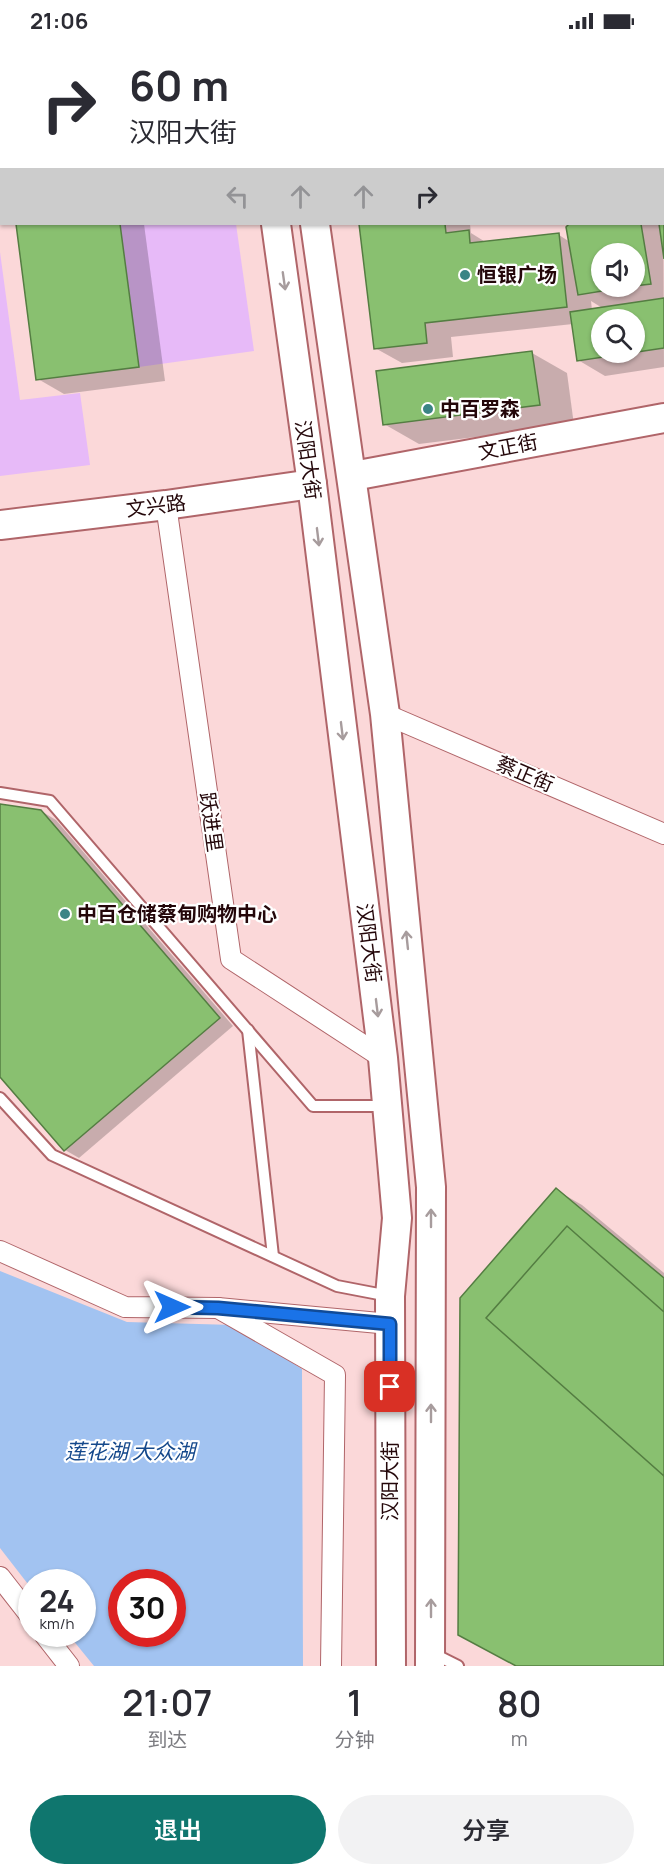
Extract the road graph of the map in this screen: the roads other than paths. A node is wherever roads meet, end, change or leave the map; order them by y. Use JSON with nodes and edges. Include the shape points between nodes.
{"nodes":[{"id":1,"x":276,"y":225,"type":"edge"},
{"id":2,"x":315,"y":225,"type":"edge"},
{"id":3,"x":664,"y":418,"type":"edge"},
{"id":4,"x":353,"y":476,"type":"junction"},
{"id":5,"x":312,"y":484,"type":"junction"},
{"id":6,"x":166,"y":505,"type":"junction"},
{"id":7,"x":0,"y":525,"type":"edge"},
{"id":8,"x":385,"y":714,"type":"junction"},
{"id":9,"x":0,"y":793,"type":"edge"},
{"id":10,"x":664,"y":834,"type":"edge"},
{"id":11,"x":248,"y":1029,"type":"junction"},
{"id":12,"x":383,"y":1058,"type":"junction"},
{"id":13,"x":0,"y":1098,"type":"edge"},
{"id":14,"x":388,"y":1107,"type":"junction"},
{"id":15,"x":0,"y":1251,"type":"edge"},
{"id":16,"x":273,"y":1256,"type":"junction"},
{"id":17,"x":218,"y":1308,"type":"junction"},
{"id":18,"x":390,"y":1310,"type":"junction"},
{"id":19,"x":0,"y":1577,"type":"edge"},
{"id":20,"x":18,"y":1600,"type":"edge"},
{"id":21,"x":54,"y":1647,"type":"edge"},
{"id":22,"x":430,"y":1659,"type":"edge"},
{"id":23,"x":69,"y":1666,"type":"edge"},
{"id":24,"x":331,"y":1666,"type":"edge"},
{"id":25,"x":391,"y":1666,"type":"edge"},
{"id":26,"x":458,"y":1666,"type":"edge"}],
"edges":[{"from":1,"to":5,"type":"street","name":"汉阳大街","one_way":true},
{"from":2,"to":4,"type":"street","name":"汉阳大街"},
{"from":3,"to":4,"type":"street","name":"文正街"},
{"from":4,"to":8,"type":"street","name":"汉阳大街"},
{"from":5,"to":6,"type":"street","name":"文兴路"},
{"from":5,"to":12,"type":"street","name":"汉阳大街","one_way":true},
{"from":6,"to":7,"type":"street","name":"文兴路"},
{"from":6,"to":12,"type":"street","name":"跃进里","via":[[231,959]]},
{"from":8,"to":10,"type":"street","name":"蔡正街"},
{"from":22,"to":8,"type":"street","name":"汉阳大街","one_way":true,"via":[[431,1187]]},
{"from":9,"to":11,"type":"lane","via":[[50,801]]},
{"from":11,"to":14,"type":"lane","via":[[313,1106]]},
{"from":11,"to":16,"type":"lane"},
{"from":12,"to":14,"type":"street","name":"汉阳大街"},
{"from":13,"to":16,"type":"lane","via":[[52,1155]]},
{"from":14,"to":18,"type":"street","name":"汉阳大街","via":[[397,1218]]},
{"from":15,"to":17,"type":"street","via":[[125,1307]]},
{"from":16,"to":18,"type":"lane"},
{"from":17,"to":18,"type":"street"},
{"from":17,"to":24,"type":"street","via":[[335,1375]]},
{"from":18,"to":25,"type":"street","name":"汉阳大街"},
{"from":19,"to":20,"type":"street"},
{"from":21,"to":23,"type":"street"},
{"from":22,"to":26,"type":"lane"}]}
